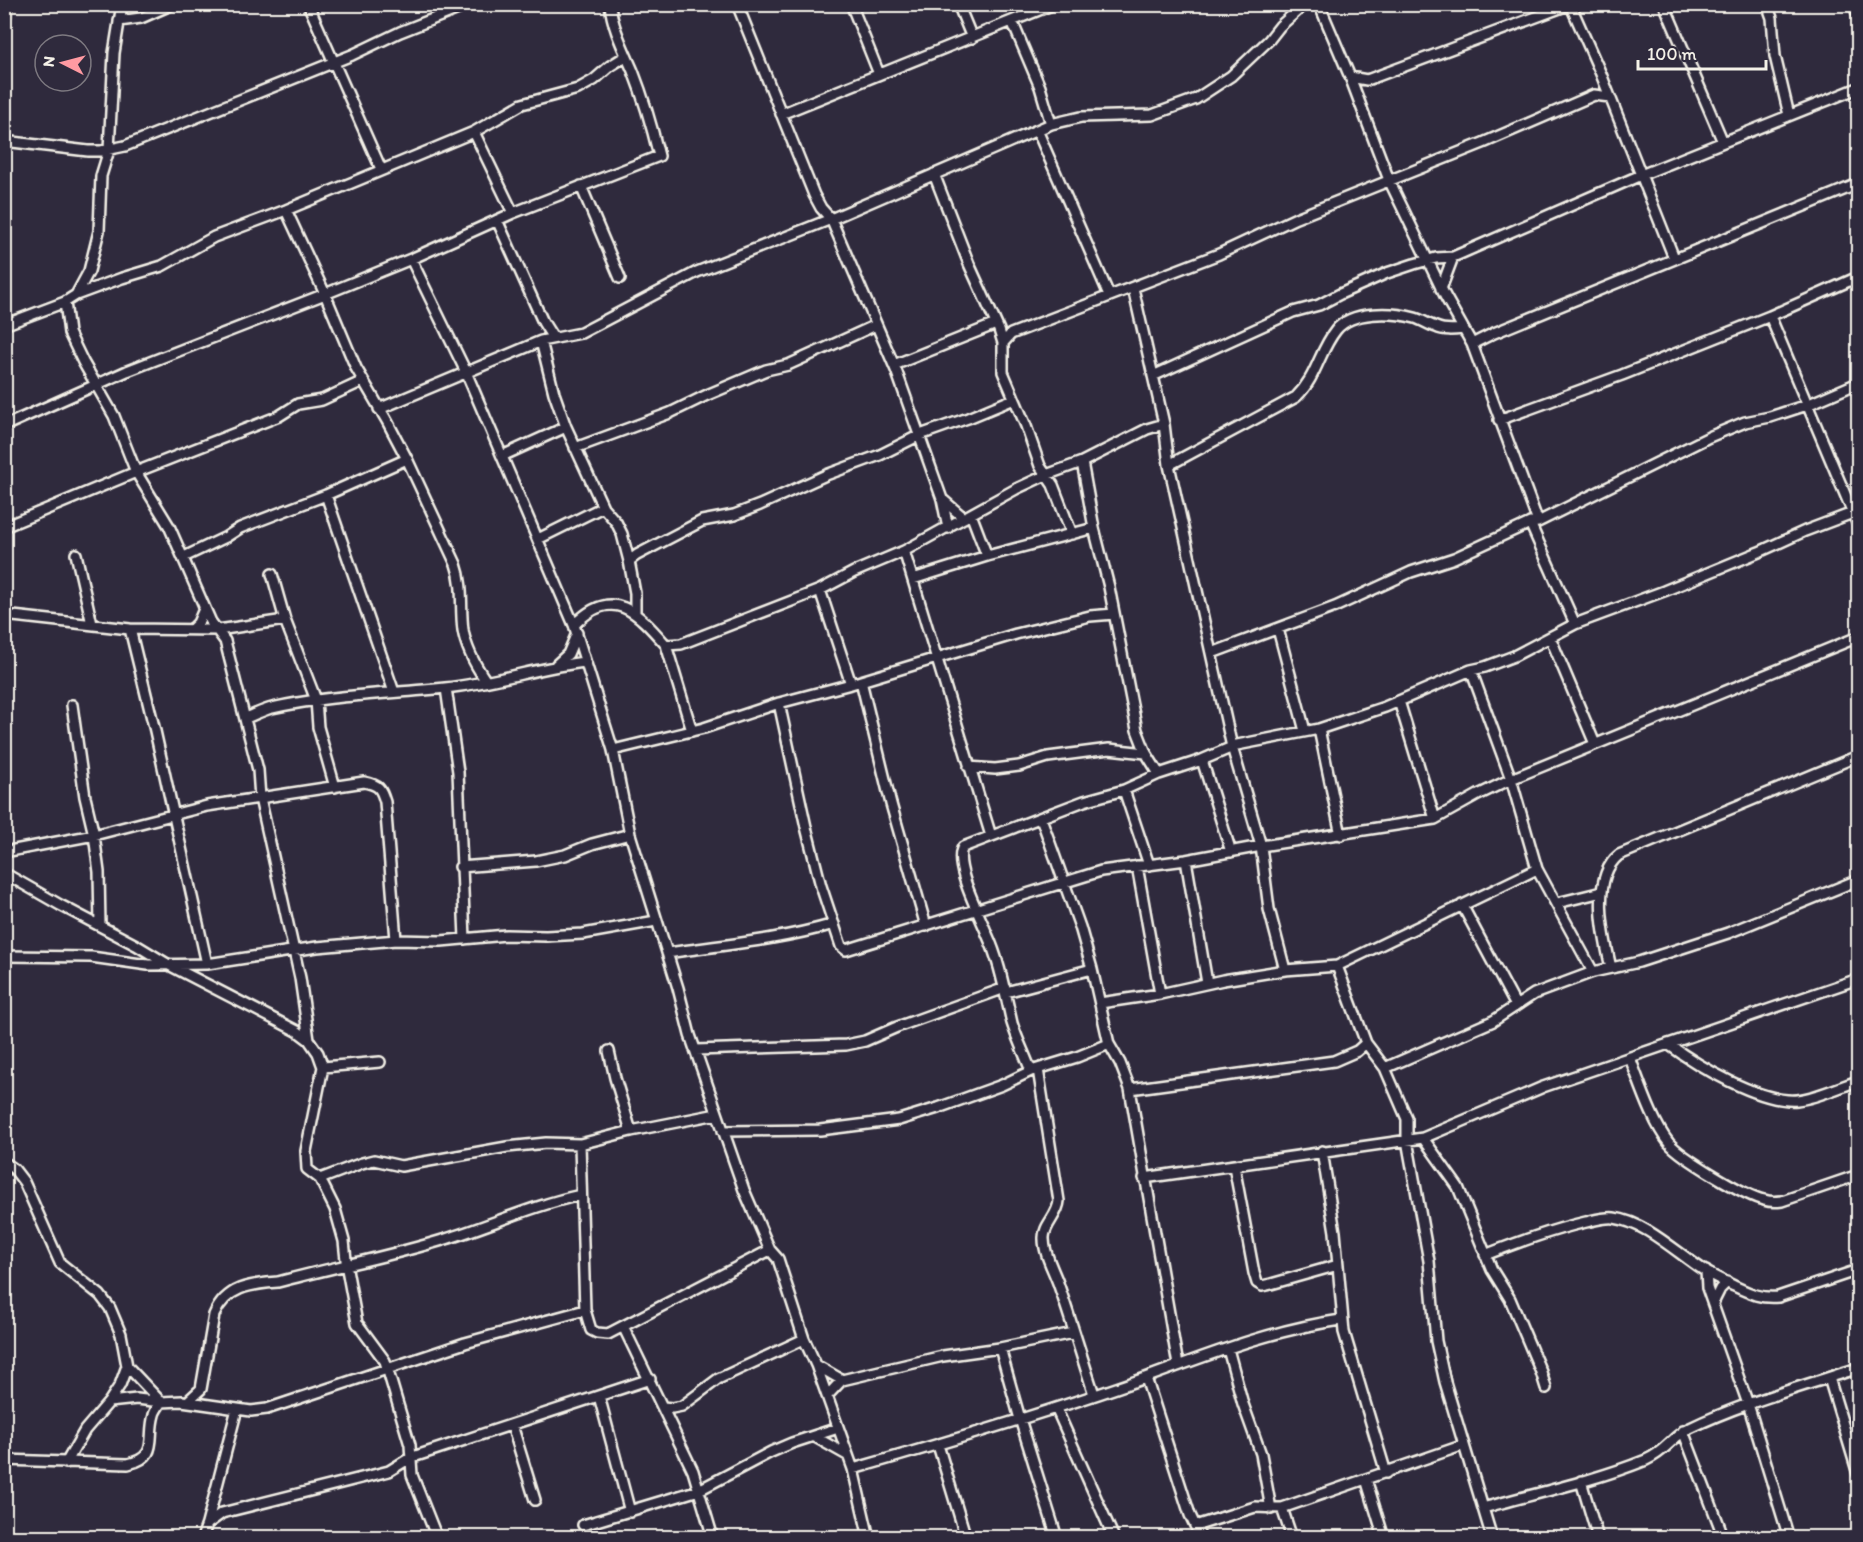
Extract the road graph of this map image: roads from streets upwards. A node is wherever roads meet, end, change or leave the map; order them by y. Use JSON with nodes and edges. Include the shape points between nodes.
{"nodes":[{"id":1,"x":7,"y":4,"type":"edge"},
{"id":2,"x":122,"y":4,"type":"edge"},
{"id":3,"x":173,"y":4,"type":"edge"},
{"id":4,"x":308,"y":4,"type":"edge"},
{"id":5,"x":471,"y":4,"type":"edge"},
{"id":6,"x":610,"y":4,"type":"edge"},
{"id":7,"x":738,"y":4,"type":"edge"},
{"id":8,"x":851,"y":4,"type":"edge"},
{"id":9,"x":958,"y":4,"type":"edge"},
{"id":10,"x":1054,"y":4,"type":"edge"},
{"id":11,"x":1305,"y":4,"type":"edge"},
{"id":12,"x":1319,"y":4,"type":"edge"},
{"id":13,"x":1664,"y":4,"type":"edge"},
{"id":14,"x":1767,"y":4,"type":"edge"},
{"id":15,"x":1854,"y":4,"type":"edge"},
{"id":16,"x":1570,"y":5,"type":"edge"},
{"id":17,"x":1858,"y":16,"type":"edge"},
{"id":18,"x":119,"y":21,"type":"junction"},
{"id":19,"x":1012,"y":21,"type":"junction"},
{"id":20,"x":4,"y":26,"type":"edge"},
{"id":21,"x":972,"y":38,"type":"junction"},
{"id":22,"x":626,"y":56,"type":"junction"},
{"id":23,"x":334,"y":62,"type":"junction"},
{"id":24,"x":879,"y":74,"type":"junction"},
{"id":25,"x":1601,"y":74,"type":"junction"},
{"id":26,"x":1350,"y":77,"type":"junction"},
{"id":27,"x":1367,"y":80,"type":"junction"},
{"id":28,"x":1858,"y":88,"type":"edge"},
{"id":29,"x":1357,"y":94,"type":"junction"},
{"id":30,"x":1594,"y":95,"type":"junction"},
{"id":31,"x":1610,"y":97,"type":"junction"},
{"id":32,"x":781,"y":114,"type":"junction"},
{"id":33,"x":1789,"y":115,"type":"junction"},
{"id":34,"x":1051,"y":124,"type":"junction"},
{"id":35,"x":1037,"y":130,"type":"junction"},
{"id":36,"x":474,"y":132,"type":"junction"},
{"id":37,"x":4,"y":141,"type":"edge"},
{"id":38,"x":1724,"y":142,"type":"junction"},
{"id":39,"x":109,"y":150,"type":"junction"},
{"id":40,"x":381,"y":169,"type":"junction"},
{"id":41,"x":934,"y":174,"type":"junction"},
{"id":42,"x":1641,"y":175,"type":"junction"},
{"id":43,"x":1389,"y":180,"type":"junction"},
{"id":44,"x":1858,"y":184,"type":"edge"},
{"id":45,"x":581,"y":186,"type":"junction"},
{"id":46,"x":286,"y":210,"type":"junction"},
{"id":47,"x":513,"y":213,"type":"junction"},
{"id":48,"x":831,"y":219,"type":"junction"},
{"id":49,"x":497,"y":220,"type":"junction"},
{"id":50,"x":1453,"y":257,"type":"junction"},
{"id":51,"x":1674,"y":258,"type":"junction"},
{"id":52,"x":411,"y":259,"type":"junction"},
{"id":53,"x":1428,"y":260,"type":"junction"},
{"id":54,"x":1858,"y":277,"type":"edge"},
{"id":55,"x":620,"y":278,"type":"dead end"},
{"id":56,"x":1133,"y":288,"type":"junction"},
{"id":57,"x":1442,"y":289,"type":"junction"},
{"id":58,"x":325,"y":294,"type":"junction"},
{"id":59,"x":76,"y":295,"type":"junction"},
{"id":60,"x":1109,"y":295,"type":"junction"},
{"id":61,"x":65,"y":302,"type":"junction"},
{"id":62,"x":1770,"y":316,"type":"junction"},
{"id":63,"x":4,"y":325,"type":"edge"},
{"id":64,"x":876,"y":325,"type":"junction"},
{"id":65,"x":997,"y":327,"type":"junction"},
{"id":66,"x":1463,"y":329,"type":"junction"},
{"id":67,"x":1011,"y":334,"type":"junction"},
{"id":68,"x":553,"y":338,"type":"junction"},
{"id":69,"x":541,"y":341,"type":"junction"},
{"id":70,"x":1003,"y":343,"type":"junction"},
{"id":71,"x":1472,"y":344,"type":"junction"},
{"id":72,"x":894,"y":365,"type":"junction"},
{"id":73,"x":466,"y":372,"type":"junction"},
{"id":74,"x":1153,"y":376,"type":"junction"},
{"id":75,"x":363,"y":381,"type":"junction"},
{"id":76,"x":1858,"y":383,"type":"edge"},
{"id":77,"x":95,"y":385,"type":"junction"},
{"id":78,"x":1014,"y":399,"type":"junction"},
{"id":79,"x":1807,"y":405,"type":"junction"},
{"id":80,"x":379,"y":409,"type":"junction"},
{"id":81,"x":1499,"y":420,"type":"junction"},
{"id":82,"x":1164,"y":424,"type":"junction"},
{"id":83,"x":4,"y":426,"type":"edge"},
{"id":84,"x":566,"y":427,"type":"junction"},
{"id":85,"x":920,"y":435,"type":"junction"},
{"id":86,"x":575,"y":448,"type":"junction"},
{"id":87,"x":502,"y":456,"type":"junction"},
{"id":88,"x":407,"y":459,"type":"junction"},
{"id":89,"x":1082,"y":462,"type":"junction"},
{"id":90,"x":1169,"y":465,"type":"junction"},
{"id":91,"x":136,"y":472,"type":"junction"},
{"id":92,"x":1046,"y":475,"type":"junction"},
{"id":93,"x":326,"y":495,"type":"junction"},
{"id":94,"x":942,"y":498,"type":"junction"},
{"id":95,"x":603,"y":507,"type":"junction"},
{"id":96,"x":1856,"y":512,"type":"edge"},
{"id":97,"x":967,"y":516,"type":"junction"},
{"id":98,"x":1534,"y":523,"type":"junction"},
{"id":99,"x":1858,"y":525,"type":"edge"},
{"id":100,"x":4,"y":527,"type":"edge"},
{"id":101,"x":948,"y":528,"type":"junction"},
{"id":102,"x":1094,"y":528,"type":"junction"},
{"id":103,"x":1072,"y":534,"type":"junction"},
{"id":104,"x":538,"y":539,"type":"junction"},
{"id":105,"x":904,"y":551,"type":"junction"},
{"id":106,"x":76,"y":554,"type":"dead end"},
{"id":107,"x":987,"y":556,"type":"junction"},
{"id":108,"x":184,"y":557,"type":"junction"},
{"id":109,"x":629,"y":561,"type":"junction"},
{"id":110,"x":272,"y":574,"type":"dead end"},
{"id":111,"x":912,"y":579,"type":"junction"},
{"id":112,"x":820,"y":590,"type":"junction"},
{"id":113,"x":635,"y":593,"type":"junction"},
{"id":114,"x":621,"y":605,"type":"junction"},
{"id":115,"x":204,"y":609,"type":"junction"},
{"id":116,"x":635,"y":614,"type":"junction"},
{"id":117,"x":1114,"y":614,"type":"junction"},
{"id":118,"x":4,"y":615,"type":"edge"},
{"id":119,"x":285,"y":620,"type":"junction"},
{"id":120,"x":92,"y":624,"type":"junction"},
{"id":121,"x":1575,"y":624,"type":"junction"},
{"id":122,"x":130,"y":629,"type":"junction"},
{"id":123,"x":192,"y":629,"type":"junction"},
{"id":124,"x":575,"y":629,"type":"junction"},
{"id":125,"x":218,"y":630,"type":"junction"},
{"id":126,"x":1278,"y":630,"type":"junction"},
{"id":127,"x":1550,"y":637,"type":"junction"},
{"id":128,"x":1858,"y":637,"type":"edge"},
{"id":129,"x":681,"y":644,"type":"junction"},
{"id":130,"x":666,"y":645,"type":"junction"},
{"id":131,"x":1212,"y":653,"type":"junction"},
{"id":132,"x":938,"y":658,"type":"junction"},
{"id":133,"x":585,"y":662,"type":"junction"},
{"id":134,"x":672,"y":663,"type":"junction"},
{"id":135,"x":556,"y":665,"type":"junction"},
{"id":136,"x":1471,"y":669,"type":"junction"},
{"id":137,"x":486,"y":681,"type":"junction"},
{"id":138,"x":856,"y":682,"type":"junction"},
{"id":139,"x":446,"y":688,"type":"junction"},
{"id":140,"x":394,"y":692,"type":"junction"},
{"id":141,"x":316,"y":699,"type":"junction"},
{"id":142,"x":1399,"y":701,"type":"junction"},
{"id":143,"x":780,"y":703,"type":"junction"},
{"id":144,"x":72,"y":705,"type":"dead end"},
{"id":145,"x":246,"y":718,"type":"junction"},
{"id":146,"x":1319,"y":729,"type":"junction"},
{"id":147,"x":692,"y":731,"type":"junction"},
{"id":148,"x":1305,"y":731,"type":"junction"},
{"id":149,"x":1595,"y":744,"type":"junction"},
{"id":150,"x":1232,"y":747,"type":"junction"},
{"id":151,"x":613,"y":750,"type":"junction"},
{"id":152,"x":1146,"y":753,"type":"junction"},
{"id":153,"x":1858,"y":756,"type":"edge"},
{"id":154,"x":1202,"y":760,"type":"junction"},
{"id":155,"x":969,"y":767,"type":"junction"},
{"id":156,"x":1159,"y":774,"type":"junction"},
{"id":157,"x":1511,"y":779,"type":"junction"},
{"id":158,"x":335,"y":787,"type":"junction"},
{"id":159,"x":1124,"y":790,"type":"junction"},
{"id":160,"x":260,"y":798,"type":"junction"},
{"id":161,"x":174,"y":813,"type":"junction"},
{"id":162,"x":1041,"y":818,"type":"junction"},
{"id":163,"x":1435,"y":819,"type":"junction"},
{"id":164,"x":630,"y":834,"type":"junction"},
{"id":165,"x":94,"y":835,"type":"junction"},
{"id":166,"x":1341,"y":835,"type":"junction"},
{"id":167,"x":991,"y":836,"type":"junction"},
{"id":168,"x":1261,"y":846,"type":"junction"},
{"id":169,"x":4,"y":852,"type":"edge"},
{"id":170,"x":1231,"y":852,"type":"junction"},
{"id":171,"x":1186,"y":860,"type":"junction"},
{"id":172,"x":1149,"y":865,"type":"junction"},
{"id":173,"x":1137,"y":866,"type":"junction"},
{"id":174,"x":460,"y":867,"type":"junction"},
{"id":175,"x":1537,"y":869,"type":"junction"},
{"id":176,"x":4,"y":873,"type":"edge"},
{"id":177,"x":1858,"y":880,"type":"edge"},
{"id":178,"x":1065,"y":882,"type":"junction"},
{"id":179,"x":1602,"y":892,"type":"junction"},
{"id":180,"x":1557,"y":903,"type":"junction"},
{"id":181,"x":1462,"y":905,"type":"junction"},
{"id":182,"x":976,"y":909,"type":"junction"},
{"id":183,"x":656,"y":921,"type":"junction"},
{"id":184,"x":834,"y":924,"type":"junction"},
{"id":185,"x":100,"y":926,"type":"junction"},
{"id":186,"x":926,"y":926,"type":"junction"},
{"id":187,"x":465,"y":939,"type":"junction"},
{"id":188,"x":396,"y":940,"type":"junction"},
{"id":189,"x":294,"y":950,"type":"junction"},
{"id":190,"x":667,"y":953,"type":"junction"},
{"id":191,"x":4,"y":956,"type":"edge"},
{"id":192,"x":207,"y":964,"type":"junction"},
{"id":193,"x":169,"y":965,"type":"junction"},
{"id":194,"x":1337,"y":966,"type":"junction"},
{"id":195,"x":1611,"y":968,"type":"junction"},
{"id":196,"x":1092,"y":969,"type":"junction"},
{"id":197,"x":1285,"y":970,"type":"junction"},
{"id":198,"x":1593,"y":972,"type":"junction"},
{"id":199,"x":1858,"y":979,"type":"edge"},
{"id":200,"x":1207,"y":983,"type":"junction"},
{"id":201,"x":1005,"y":990,"type":"junction"},
{"id":202,"x":1160,"y":994,"type":"junction"},
{"id":203,"x":1100,"y":1004,"type":"junction"},
{"id":204,"x":1516,"y":1006,"type":"junction"},
{"id":205,"x":309,"y":1040,"type":"junction"},
{"id":206,"x":1365,"y":1043,"type":"junction"},
{"id":207,"x":1109,"y":1044,"type":"junction"},
{"id":208,"x":1668,"y":1044,"type":"junction"},
{"id":209,"x":696,"y":1050,"type":"junction"},
{"id":210,"x":609,"y":1051,"type":"dead end"},
{"id":211,"x":1630,"y":1058,"type":"junction"},
{"id":212,"x":380,"y":1062,"type":"dead end"},
{"id":213,"x":323,"y":1067,"type":"junction"},
{"id":214,"x":1385,"y":1068,"type":"junction"},
{"id":215,"x":1034,"y":1070,"type":"junction"},
{"id":216,"x":1858,"y":1081,"type":"edge"},
{"id":217,"x":1130,"y":1089,"type":"junction"},
{"id":218,"x":717,"y":1114,"type":"junction"},
{"id":219,"x":631,"y":1131,"type":"junction"},
{"id":220,"x":723,"y":1131,"type":"junction"},
{"id":221,"x":1423,"y":1138,"type":"junction"},
{"id":222,"x":1407,"y":1140,"type":"junction"},
{"id":223,"x":580,"y":1144,"type":"junction"},
{"id":224,"x":1322,"y":1152,"type":"junction"},
{"id":225,"x":4,"y":1162,"type":"edge"},
{"id":226,"x":1234,"y":1166,"type":"junction"},
{"id":227,"x":1858,"y":1175,"type":"edge"},
{"id":228,"x":1144,"y":1178,"type":"junction"},
{"id":229,"x":320,"y":1179,"type":"junction"},
{"id":230,"x":581,"y":1195,"type":"junction"},
{"id":231,"x":770,"y":1250,"type":"junction"},
{"id":232,"x":1485,"y":1255,"type":"junction"},
{"id":233,"x":347,"y":1263,"type":"junction"},
{"id":234,"x":1338,"y":1265,"type":"junction"},
{"id":235,"x":1858,"y":1270,"type":"edge"},
{"id":236,"x":1706,"y":1271,"type":"junction"},
{"id":237,"x":1727,"y":1282,"type":"junction"},
{"id":238,"x":1713,"y":1303,"type":"junction"},
{"id":239,"x":585,"y":1310,"type":"junction"},
{"id":240,"x":1341,"y":1320,"type":"junction"},
{"id":241,"x":623,"y":1326,"type":"junction"},
{"id":242,"x":1073,"y":1333,"type":"junction"},
{"id":243,"x":804,"y":1339,"type":"junction"},
{"id":244,"x":1000,"y":1348,"type":"junction"},
{"id":245,"x":1228,"y":1348,"type":"junction"},
{"id":246,"x":816,"y":1365,"type":"junction"},
{"id":247,"x":1178,"y":1365,"type":"junction"},
{"id":248,"x":127,"y":1366,"type":"junction"},
{"id":249,"x":387,"y":1368,"type":"junction"},
{"id":250,"x":1858,"y":1368,"type":"edge"},
{"id":251,"x":1146,"y":1378,"type":"junction"},
{"id":252,"x":1829,"y":1378,"type":"junction"},
{"id":253,"x":650,"y":1379,"type":"junction"},
{"id":254,"x":842,"y":1380,"type":"junction"},
{"id":255,"x":1546,"y":1388,"type":"dead end"},
{"id":256,"x":201,"y":1389,"type":"junction"},
{"id":257,"x":1094,"y":1394,"type":"junction"},
{"id":258,"x":599,"y":1396,"type":"junction"},
{"id":259,"x":827,"y":1396,"type":"junction"},
{"id":260,"x":188,"y":1401,"type":"junction"},
{"id":261,"x":110,"y":1402,"type":"junction"},
{"id":262,"x":161,"y":1402,"type":"junction"},
{"id":263,"x":1748,"y":1404,"type":"junction"},
{"id":264,"x":210,"y":1405,"type":"junction"},
{"id":265,"x":663,"y":1407,"type":"junction"},
{"id":266,"x":237,"y":1408,"type":"junction"},
{"id":267,"x":1056,"y":1408,"type":"junction"},
{"id":268,"x":1020,"y":1419,"type":"junction"},
{"id":269,"x":512,"y":1425,"type":"junction"},
{"id":270,"x":838,"y":1428,"type":"junction"},
{"id":271,"x":1683,"y":1431,"type":"junction"},
{"id":272,"x":815,"y":1437,"type":"junction"},
{"id":273,"x":938,"y":1445,"type":"junction"},
{"id":274,"x":1464,"y":1445,"type":"junction"},
{"id":275,"x":847,"y":1455,"type":"junction"},
{"id":276,"x":410,"y":1458,"type":"junction"},
{"id":277,"x":4,"y":1460,"type":"edge"},
{"id":278,"x":1856,"y":1460,"type":"edge"},
{"id":279,"x":66,"y":1463,"type":"junction"},
{"id":280,"x":854,"y":1469,"type":"junction"},
{"id":281,"x":1386,"y":1473,"type":"junction"},
{"id":282,"x":1858,"y":1474,"type":"edge"},
{"id":283,"x":1366,"y":1479,"type":"junction"},
{"id":284,"x":1581,"y":1481,"type":"junction"},
{"id":285,"x":699,"y":1490,"type":"junction"},
{"id":286,"x":535,"y":1500,"type":"dead end"},
{"id":287,"x":1282,"y":1508,"type":"junction"},
{"id":288,"x":1483,"y":1508,"type":"junction"},
{"id":289,"x":1271,"y":1509,"type":"junction"},
{"id":290,"x":630,"y":1512,"type":"junction"},
{"id":291,"x":207,"y":1524,"type":"junction"},
{"id":292,"x":583,"y":1525,"type":"dead end"},
{"id":293,"x":1195,"y":1526,"type":"junction"},
{"id":294,"x":202,"y":1538,"type":"edge"},
{"id":295,"x":437,"y":1538,"type":"edge"},
{"id":296,"x":713,"y":1538,"type":"edge"},
{"id":297,"x":869,"y":1538,"type":"edge"},
{"id":298,"x":966,"y":1538,"type":"edge"},
{"id":299,"x":1057,"y":1538,"type":"edge"},
{"id":300,"x":1114,"y":1538,"type":"edge"},
{"id":301,"x":1201,"y":1538,"type":"edge"},
{"id":302,"x":1292,"y":1538,"type":"edge"},
{"id":303,"x":1384,"y":1538,"type":"edge"},
{"id":304,"x":1492,"y":1538,"type":"edge"},
{"id":305,"x":1598,"y":1538,"type":"edge"},
{"id":306,"x":1724,"y":1538,"type":"edge"},
{"id":307,"x":1789,"y":1538,"type":"edge"}],
"edges":[{"from":1,"to":20,"type":"street"},
{"from":2,"to":18,"type":"street"},
{"from":3,"to":18,"type":"street","via":[[141,18]]},
{"from":4,"to":23,"type":"street"},
{"from":5,"to":23,"type":"street"},
{"from":6,"to":22,"type":"street"},
{"from":7,"to":32,"type":"street"},
{"from":8,"to":24,"type":"street"},
{"from":9,"to":21,"type":"street"},
{"from":10,"to":19,"type":"street"},
{"from":11,"to":34,"type":"street","via":[[1231,76],[1196,99],[1152,115],[1082,117]]},
{"from":12,"to":26,"type":"street"},
{"from":13,"to":38,"type":"street"},
{"from":14,"to":33,"type":"street"},
{"from":15,"to":17,"type":"street"},
{"from":16,"to":25,"type":"street"},
{"from":16,"to":27,"type":"street"},
{"from":18,"to":39,"type":"street"},
{"from":19,"to":21,"type":"street"},
{"from":19,"to":34,"type":"street"},
{"from":21,"to":24,"type":"street"},
{"from":22,"to":36,"type":"street","via":[[578,89],[522,104]]},
{"from":22,"to":45,"type":"street","via":[[648,110],[659,156]]},
{"from":23,"to":39,"type":"street"},
{"from":23,"to":40,"type":"street"},
{"from":24,"to":32,"type":"street"},
{"from":25,"to":30,"type":"street"},
{"from":25,"to":31,"type":"street"},
{"from":26,"to":27,"type":"street"},
{"from":26,"to":29,"type":"street"},
{"from":27,"to":29,"type":"street"},
{"from":28,"to":33,"type":"street"},
{"from":29,"to":43,"type":"street"},
{"from":30,"to":31,"type":"street"},
{"from":30,"to":43,"type":"street"},
{"from":31,"to":42,"type":"street"},
{"from":32,"to":48,"type":"street","via":[[814,195]]},
{"from":33,"to":38,"type":"street"},
{"from":34,"to":35,"type":"street"},
{"from":35,"to":41,"type":"street"},
{"from":35,"to":60,"type":"street"},
{"from":36,"to":40,"type":"street"},
{"from":36,"to":47,"type":"street"},
{"from":37,"to":39,"type":"street"},
{"from":38,"to":42,"type":"street"},
{"from":39,"to":59,"type":"street","via":[[101,176],[99,231],[89,271]]},
{"from":40,"to":46,"type":"street"},
{"from":41,"to":48,"type":"street"},
{"from":41,"to":65,"type":"street"},
{"from":42,"to":50,"type":"street"},
{"from":42,"to":51,"type":"street"},
{"from":43,"to":53,"type":"street"},
{"from":43,"to":56,"type":"street"},
{"from":44,"to":51,"type":"street"},
{"from":45,"to":47,"type":"street"},
{"from":45,"to":55,"type":"street"},
{"from":46,"to":58,"type":"street"},
{"from":46,"to":59,"type":"street","via":[[214,237],[162,266]]},
{"from":47,"to":49,"type":"street"},
{"from":48,"to":64,"type":"street"},
{"from":48,"to":68,"type":"street","via":[[697,272],[581,333]]},
{"from":49,"to":52,"type":"street"},
{"from":49,"to":68,"type":"street"},
{"from":50,"to":53,"type":"street"},
{"from":50,"to":57,"type":"street"},
{"from":51,"to":71,"type":"street"},
{"from":52,"to":58,"type":"street"},
{"from":52,"to":73,"type":"street"},
{"from":53,"to":57,"type":"street"},
{"from":53,"to":74,"type":"street","via":[[1293,312]]},
{"from":54,"to":62,"type":"street"},
{"from":56,"to":60,"type":"street"},
{"from":56,"to":74,"type":"street"},
{"from":57,"to":66,"type":"street"},
{"from":58,"to":75,"type":"street"},
{"from":58,"to":77,"type":"street"},
{"from":59,"to":61,"type":"street"},
{"from":60,"to":67,"type":"street"},
{"from":61,"to":63,"type":"street"},
{"from":61,"to":77,"type":"street","via":[[69,333]]},
{"from":62,"to":79,"type":"street"},
{"from":62,"to":81,"type":"street"},
{"from":64,"to":72,"type":"street"},
{"from":64,"to":86,"type":"street","via":[[788,365],[765,370],[670,413]]},
{"from":65,"to":67,"type":"street"},
{"from":65,"to":70,"type":"street"},
{"from":65,"to":72,"type":"street"},
{"from":66,"to":71,"type":"street"},
{"from":66,"to":90,"type":"street","via":[[1437,328],[1402,316],[1350,319],[1329,340],[1315,373],[1296,397]]},
{"from":67,"to":70,"type":"street"},
{"from":68,"to":69,"type":"street"},
{"from":69,"to":73,"type":"street"},
{"from":69,"to":84,"type":"street"},
{"from":70,"to":78,"type":"street","via":[[1002,367]]},
{"from":71,"to":81,"type":"street"},
{"from":72,"to":85,"type":"street"},
{"from":73,"to":80,"type":"street"},
{"from":73,"to":87,"type":"street"},
{"from":74,"to":82,"type":"street"},
{"from":75,"to":80,"type":"street"},
{"from":75,"to":91,"type":"street"},
{"from":76,"to":79,"type":"street"},
{"from":77,"to":83,"type":"street"},
{"from":77,"to":91,"type":"street","via":[[114,416]]},
{"from":78,"to":85,"type":"street"},
{"from":78,"to":92,"type":"street"},
{"from":79,"to":96,"type":"street"},
{"from":79,"to":98,"type":"street","via":[[1708,437]]},
{"from":80,"to":88,"type":"street"},
{"from":81,"to":98,"type":"street"},
{"from":82,"to":89,"type":"street"},
{"from":82,"to":90,"type":"street"},
{"from":84,"to":86,"type":"street"},
{"from":84,"to":87,"type":"street"},
{"from":85,"to":94,"type":"street"},
{"from":85,"to":109,"type":"street","via":[[760,506],[702,521]]},
{"from":86,"to":95,"type":"street"},
{"from":87,"to":104,"type":"street"},
{"from":88,"to":93,"type":"street"},
{"from":88,"to":137,"type":"street","via":[[461,578],[463,631],[468,651]]},
{"from":89,"to":92,"type":"street"},
{"from":89,"to":102,"type":"street"},
{"from":90,"to":131,"type":"street"},
{"from":91,"to":100,"type":"street"},
{"from":91,"to":108,"type":"street"},
{"from":92,"to":97,"type":"street"},
{"from":92,"to":103,"type":"street"},
{"from":93,"to":108,"type":"street","via":[[240,528]]},
{"from":93,"to":140,"type":"street"},
{"from":94,"to":97,"type":"street"},
{"from":94,"to":101,"type":"street"},
{"from":95,"to":104,"type":"street"},
{"from":95,"to":109,"type":"street","via":[[622,534]]},
{"from":96,"to":99,"type":"street"},
{"from":96,"to":121,"type":"street"},
{"from":97,"to":101,"type":"street"},
{"from":97,"to":107,"type":"street"},
{"from":98,"to":121,"type":"street"},
{"from":98,"to":126,"type":"street"},
{"from":101,"to":105,"type":"street"},
{"from":102,"to":103,"type":"street"},
{"from":102,"to":117,"type":"street"},
{"from":103,"to":107,"type":"street"},
{"from":104,"to":124,"type":"street"},
{"from":105,"to":111,"type":"street"},
{"from":105,"to":112,"type":"street"},
{"from":106,"to":120,"type":"street"},
{"from":107,"to":111,"type":"street"},
{"from":108,"to":115,"type":"street"},
{"from":109,"to":113,"type":"street"},
{"from":110,"to":119,"type":"street"},
{"from":111,"to":132,"type":"street"},
{"from":112,"to":129,"type":"street"},
{"from":112,"to":138,"type":"street"},
{"from":113,"to":114,"type":"street"},
{"from":113,"to":116,"type":"street"},
{"from":114,"to":116,"type":"street"},
{"from":114,"to":124,"type":"street","via":[[606,605],[585,613]]},
{"from":115,"to":123,"type":"street"},
{"from":115,"to":125,"type":"street"},
{"from":116,"to":130,"type":"street"},
{"from":117,"to":132,"type":"street","via":[[1016,634]]},
{"from":117,"to":152,"type":"street","via":[[1137,730]]},
{"from":118,"to":120,"type":"street"},
{"from":119,"to":125,"type":"street"},
{"from":119,"to":141,"type":"street"},
{"from":120,"to":122,"type":"street"},
{"from":121,"to":127,"type":"street"},
{"from":122,"to":123,"type":"street"},
{"from":122,"to":161,"type":"street"},
{"from":123,"to":125,"type":"street"},
{"from":124,"to":133,"type":"street"},
{"from":124,"to":135,"type":"street","via":[[568,654]]},
{"from":125,"to":145,"type":"street","via":[[225,641]]},
{"from":126,"to":131,"type":"street"},
{"from":126,"to":148,"type":"street"},
{"from":127,"to":136,"type":"street","via":[[1514,656]]},
{"from":127,"to":149,"type":"street"},
{"from":128,"to":149,"type":"street"},
{"from":129,"to":130,"type":"street"},
{"from":129,"to":134,"type":"street"},
{"from":130,"to":134,"type":"street"},
{"from":131,"to":150,"type":"street"},
{"from":132,"to":138,"type":"street"},
{"from":132,"to":155,"type":"street"},
{"from":133,"to":135,"type":"street"},
{"from":133,"to":151,"type":"street"},
{"from":134,"to":147,"type":"street"},
{"from":135,"to":137,"type":"street"},
{"from":136,"to":142,"type":"street"},
{"from":136,"to":157,"type":"street"},
{"from":137,"to":139,"type":"street"},
{"from":138,"to":143,"type":"street"},
{"from":138,"to":186,"type":"street"},
{"from":139,"to":140,"type":"street"},
{"from":139,"to":174,"type":"street","via":[[458,772]]},
{"from":140,"to":141,"type":"street"},
{"from":141,"to":145,"type":"street"},
{"from":141,"to":158,"type":"street","via":[[318,727]]},
{"from":142,"to":146,"type":"street"},
{"from":142,"to":163,"type":"street"},
{"from":143,"to":147,"type":"street"},
{"from":143,"to":184,"type":"street","via":[[806,827]]},
{"from":144,"to":165,"type":"street"},
{"from":145,"to":160,"type":"street"},
{"from":146,"to":148,"type":"street"},
{"from":146,"to":166,"type":"street"},
{"from":147,"to":151,"type":"street"},
{"from":148,"to":150,"type":"street"},
{"from":149,"to":157,"type":"street"},
{"from":150,"to":154,"type":"street"},
{"from":150,"to":168,"type":"street"},
{"from":151,"to":164,"type":"street"},
{"from":152,"to":155,"type":"street","via":[[1109,749],[1048,757],[1020,766]]},
{"from":152,"to":156,"type":"street"},
{"from":153,"to":179,"type":"street","via":[[1619,855],[1608,869]]},
{"from":154,"to":156,"type":"street"},
{"from":154,"to":170,"type":"street"},
{"from":155,"to":167,"type":"street"},
{"from":156,"to":159,"type":"street"},
{"from":157,"to":163,"type":"street"},
{"from":157,"to":175,"type":"street"},
{"from":158,"to":160,"type":"street"},
{"from":158,"to":188,"type":"street","via":[[364,782],[381,788]]},
{"from":159,"to":162,"type":"street"},
{"from":159,"to":172,"type":"street"},
{"from":160,"to":161,"type":"street"},
{"from":160,"to":189,"type":"street"},
{"from":161,"to":165,"type":"street"},
{"from":161,"to":192,"type":"street"},
{"from":162,"to":167,"type":"street"},
{"from":162,"to":178,"type":"street"},
{"from":163,"to":166,"type":"street"},
{"from":164,"to":174,"type":"street","via":[[536,861]]},
{"from":164,"to":183,"type":"street"},
{"from":165,"to":169,"type":"street"},
{"from":165,"to":185,"type":"street"},
{"from":166,"to":168,"type":"street"},
{"from":167,"to":182,"type":"street","via":[[963,847],[960,852]]},
{"from":168,"to":170,"type":"street"},
{"from":168,"to":197,"type":"street","via":[[1269,909]]},
{"from":170,"to":171,"type":"street"},
{"from":171,"to":172,"type":"street"},
{"from":171,"to":200,"type":"street"},
{"from":172,"to":173,"type":"street"},
{"from":173,"to":178,"type":"street"},
{"from":173,"to":202,"type":"street"},
{"from":174,"to":187,"type":"street"},
{"from":175,"to":180,"type":"street"},
{"from":175,"to":181,"type":"street"},
{"from":176,"to":185,"type":"street"},
{"from":177,"to":195,"type":"street","via":[[1728,933]]},
{"from":178,"to":182,"type":"street"},
{"from":178,"to":196,"type":"street"},
{"from":179,"to":180,"type":"street"},
{"from":179,"to":195,"type":"street","via":[[1602,920]]},
{"from":180,"to":198,"type":"street"},
{"from":181,"to":194,"type":"street"},
{"from":181,"to":204,"type":"street"},
{"from":182,"to":186,"type":"street"},
{"from":182,"to":201,"type":"street"},
{"from":183,"to":187,"type":"street","via":[[583,934]]},
{"from":183,"to":190,"type":"street"},
{"from":184,"to":186,"type":"street","via":[[846,950]]},
{"from":184,"to":190,"type":"street"},
{"from":185,"to":193,"type":"street"},
{"from":187,"to":188,"type":"street"},
{"from":188,"to":189,"type":"street"},
{"from":189,"to":192,"type":"street"},
{"from":189,"to":205,"type":"street"},
{"from":190,"to":209,"type":"street"},
{"from":191,"to":193,"type":"street","via":[[91,957]]},
{"from":192,"to":193,"type":"street"},
{"from":193,"to":205,"type":"street"},
{"from":194,"to":197,"type":"street"},
{"from":194,"to":206,"type":"street"},
{"from":195,"to":198,"type":"street"},
{"from":196,"to":201,"type":"street"},
{"from":196,"to":203,"type":"street"},
{"from":197,"to":200,"type":"street"},
{"from":198,"to":204,"type":"street","via":[[1534,994]]},
{"from":199,"to":208,"type":"street"},
{"from":200,"to":202,"type":"street"},
{"from":201,"to":209,"type":"street","via":[[846,1045]]},
{"from":201,"to":215,"type":"street","via":[[1013,1024]]},
{"from":202,"to":203,"type":"street"},
{"from":203,"to":207,"type":"street"},
{"from":204,"to":214,"type":"street","via":[[1493,1021]]},
{"from":205,"to":213,"type":"street"},
{"from":206,"to":214,"type":"street"},
{"from":206,"to":217,"type":"street","via":[[1334,1061]]},
{"from":207,"to":215,"type":"street"},
{"from":207,"to":217,"type":"street"},
{"from":208,"to":211,"type":"street"},
{"from":208,"to":216,"type":"street","via":[[1736,1084],[1776,1099],[1799,1100]]},
{"from":209,"to":218,"type":"street"},
{"from":210,"to":219,"type":"street"},
{"from":211,"to":221,"type":"street","via":[[1543,1087]]},
{"from":211,"to":227,"type":"street","via":[[1668,1142],[1717,1177],[1754,1196],[1775,1203]]},
{"from":212,"to":213,"type":"street"},
{"from":213,"to":229,"type":"street","via":[[306,1162],[307,1169]]},
{"from":214,"to":222,"type":"street","via":[[1407,1119]]},
{"from":215,"to":220,"type":"street","via":[[899,1120],[820,1130]]},
{"from":215,"to":242,"type":"street","via":[[1059,1201],[1043,1238]]},
{"from":217,"to":228,"type":"street"},
{"from":218,"to":219,"type":"street"},
{"from":218,"to":220,"type":"street"},
{"from":219,"to":223,"type":"street"},
{"from":220,"to":231,"type":"street"},
{"from":221,"to":222,"type":"street"},
{"from":221,"to":232,"type":"street","via":[[1458,1187]]},
{"from":222,"to":224,"type":"street"},
{"from":222,"to":274,"type":"street","via":[[1429,1261],[1436,1341]]},
{"from":223,"to":229,"type":"street","via":[[507,1147],[401,1166],[374,1160]]},
{"from":223,"to":230,"type":"street"},
{"from":224,"to":226,"type":"street"},
{"from":224,"to":234,"type":"street"},
{"from":225,"to":248,"type":"street","via":[[24,1182],[60,1263],[110,1308],[121,1334]]},
{"from":226,"to":228,"type":"street"},
{"from":226,"to":234,"type":"street","via":[[1257,1283],[1271,1284]]},
{"from":228,"to":247,"type":"street"},
{"from":229,"to":233,"type":"street","via":[[335,1209]]},
{"from":230,"to":233,"type":"street","via":[[524,1210],[443,1240]]},
{"from":230,"to":239,"type":"street"},
{"from":231,"to":241,"type":"street"},
{"from":231,"to":243,"type":"street","via":[[778,1259]]},
{"from":232,"to":236,"type":"street","via":[[1568,1226],[1615,1218],[1645,1230]]},
{"from":232,"to":255,"type":"street","via":[[1510,1299]]},
{"from":233,"to":249,"type":"street","via":[[357,1323]]},
{"from":233,"to":256,"type":"street","via":[[252,1284],[231,1293],[214,1315]]},
{"from":234,"to":240,"type":"street"},
{"from":235,"to":237,"type":"street","via":[[1778,1297],[1756,1296]]},
{"from":236,"to":237,"type":"street"},
{"from":236,"to":238,"type":"street"},
{"from":237,"to":238,"type":"street"},
{"from":238,"to":263,"type":"street"},
{"from":239,"to":241,"type":"street","via":[[591,1330],[597,1334],[608,1334]]},
{"from":239,"to":249,"type":"street"},
{"from":240,"to":245,"type":"street","via":[[1282,1331]]},
{"from":240,"to":281,"type":"street"},
{"from":241,"to":253,"type":"street"},
{"from":242,"to":244,"type":"street"},
{"from":242,"to":257,"type":"street"},
{"from":243,"to":246,"type":"street"},
{"from":243,"to":265,"type":"street","via":[[718,1379],[682,1406]]},
{"from":244,"to":254,"type":"street","via":[[943,1356]]},
{"from":244,"to":268,"type":"street"},
{"from":245,"to":247,"type":"street"},
{"from":245,"to":289,"type":"street","via":[[1261,1454]]},
{"from":246,"to":254,"type":"street"},
{"from":246,"to":259,"type":"street"},
{"from":247,"to":251,"type":"street"},
{"from":248,"to":261,"type":"street"},
{"from":248,"to":262,"type":"street"},
{"from":249,"to":266,"type":"street","via":[[267,1409]]},
{"from":249,"to":276,"type":"street","via":[[410,1445]]},
{"from":250,"to":252,"type":"street"},
{"from":251,"to":257,"type":"street"},
{"from":251,"to":293,"type":"street"},
{"from":252,"to":263,"type":"street"},
{"from":252,"to":278,"type":"street"},
{"from":253,"to":258,"type":"street"},
{"from":253,"to":265,"type":"street"},
{"from":254,"to":259,"type":"street"},
{"from":256,"to":260,"type":"street"},
{"from":256,"to":264,"type":"street"},
{"from":257,"to":267,"type":"street"},
{"from":258,"to":269,"type":"street"},
{"from":258,"to":290,"type":"street"},
{"from":259,"to":270,"type":"street"},
{"from":260,"to":262,"type":"street"},
{"from":260,"to":264,"type":"street"},
{"from":261,"to":262,"type":"street"},
{"from":261,"to":279,"type":"street","via":[[85,1430]]},
{"from":262,"to":279,"type":"street","via":[[154,1412],[150,1451],[141,1460],[128,1464]]},
{"from":263,"to":271,"type":"street"},
{"from":263,"to":307,"type":"street"},
{"from":264,"to":266,"type":"street"},
{"from":265,"to":285,"type":"street"},
{"from":266,"to":291,"type":"street"},
{"from":267,"to":268,"type":"street"},
{"from":267,"to":300,"type":"street"},
{"from":268,"to":273,"type":"street"},
{"from":268,"to":299,"type":"street"},
{"from":269,"to":276,"type":"street"},
{"from":269,"to":286,"type":"street"},
{"from":270,"to":272,"type":"street"},
{"from":270,"to":275,"type":"street"},
{"from":271,"to":284,"type":"street","via":[[1664,1451],[1646,1460]]},
{"from":271,"to":306,"type":"street"},
{"from":272,"to":275,"type":"street"},
{"from":272,"to":285,"type":"street","via":[[771,1452]]},
{"from":273,"to":280,"type":"street"},
{"from":273,"to":298,"type":"street"},
{"from":274,"to":281,"type":"street"},
{"from":274,"to":288,"type":"street"},
{"from":275,"to":280,"type":"street"},
{"from":276,"to":291,"type":"street","via":[[389,1471],[222,1513]]},
{"from":276,"to":295,"type":"street","via":[[412,1476]]},
{"from":277,"to":279,"type":"street"},
{"from":278,"to":282,"type":"street"},
{"from":280,"to":297,"type":"street"},
{"from":281,"to":283,"type":"street"},
{"from":283,"to":287,"type":"street"},
{"from":283,"to":303,"type":"street"},
{"from":284,"to":288,"type":"street"},
{"from":284,"to":305,"type":"street"},
{"from":285,"to":290,"type":"street"},
{"from":285,"to":296,"type":"street"},
{"from":287,"to":289,"type":"street"},
{"from":287,"to":302,"type":"street"},
{"from":288,"to":304,"type":"street"},
{"from":289,"to":293,"type":"street","via":[[1256,1507]]},
{"from":290,"to":292,"type":"street"},
{"from":291,"to":294,"type":"street"},
{"from":293,"to":301,"type":"street"}]}
